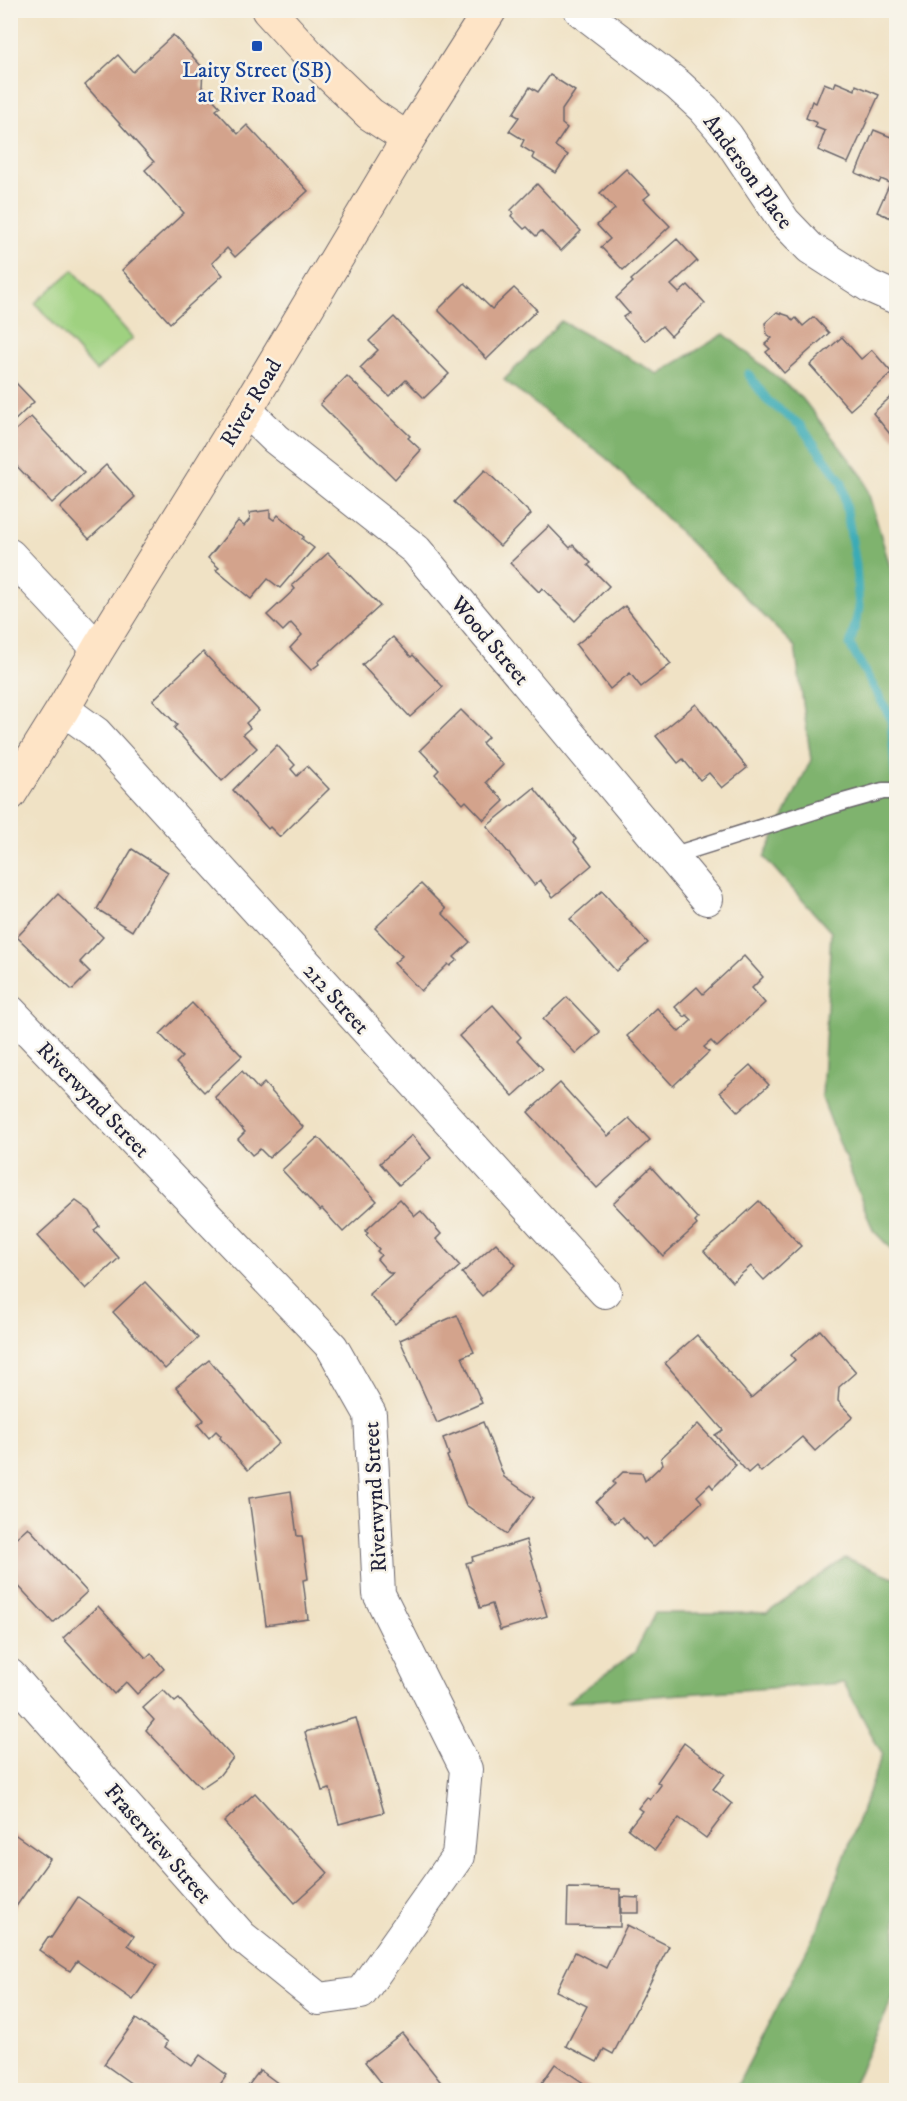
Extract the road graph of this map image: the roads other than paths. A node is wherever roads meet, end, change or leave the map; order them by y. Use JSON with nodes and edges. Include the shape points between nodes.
{"nodes":[{"id":1,"x":268,"y":10,"type":"edge"},
{"id":2,"x":490,"y":10,"type":"edge"},
{"id":3,"x":580,"y":10,"type":"edge"},
{"id":4,"x":408,"y":139,"type":"junction"},
{"id":5,"x":897,"y":298,"type":"edge"},
{"id":6,"x":246,"y":410,"type":"junction"},
{"id":7,"x":10,"y":555,"type":"edge"},
{"id":8,"x":98,"y":649,"type":"junction"},
{"id":9,"x":63,"y":709,"type":"junction"},
{"id":10,"x":897,"y":791,"type":"edge"},
{"id":11,"x":10,"y":794,"type":"edge"},
{"id":12,"x":671,"y":856,"type":"junction"},
{"id":13,"x":707,"y":899,"type":"dead end"},
{"id":14,"x":10,"y":1011,"type":"edge"},
{"id":15,"x":605,"y":1292,"type":"dead end"},
{"id":16,"x":14,"y":1689,"type":"edge"},
{"id":17,"x":319,"y":2000,"type":"joint"}],
"edges":[{"from":1,"to":4,"type":"street","via":[[370,114]]},
{"from":2,"to":4,"type":"street","name":"River Road"},
{"from":3,"to":5,"type":"street","name":"Anderson Place","via":[[704,109],[727,136],[784,221],[804,242],[869,286]]},
{"from":4,"to":6,"type":"street","name":"River Road"},
{"from":6,"to":8,"type":"street","name":"River Road"},
{"from":6,"to":12,"type":"street","name":"Wood Street","via":[[276,439],[416,550]]},
{"from":7,"to":8,"type":"street"},
{"from":8,"to":9,"type":"street","name":"River Road"},
{"from":9,"to":11,"type":"street","name":"River Road"},
{"from":9,"to":15,"type":"street","name":"212 Street","via":[[96,733]]},
{"from":10,"to":12,"type":"lane","via":[[833,804]]},
{"from":12,"to":13,"type":"street","name":"Wood Street"},
{"from":14,"to":17,"type":"street","name":"Riverwynd Street","via":[[332,1347],[370,1413],[380,1594],[466,1769],[458,1856],[361,1993]]},
{"from":16,"to":17,"type":"street","name":"Fraserview Street","via":[[242,1937]]}]}
